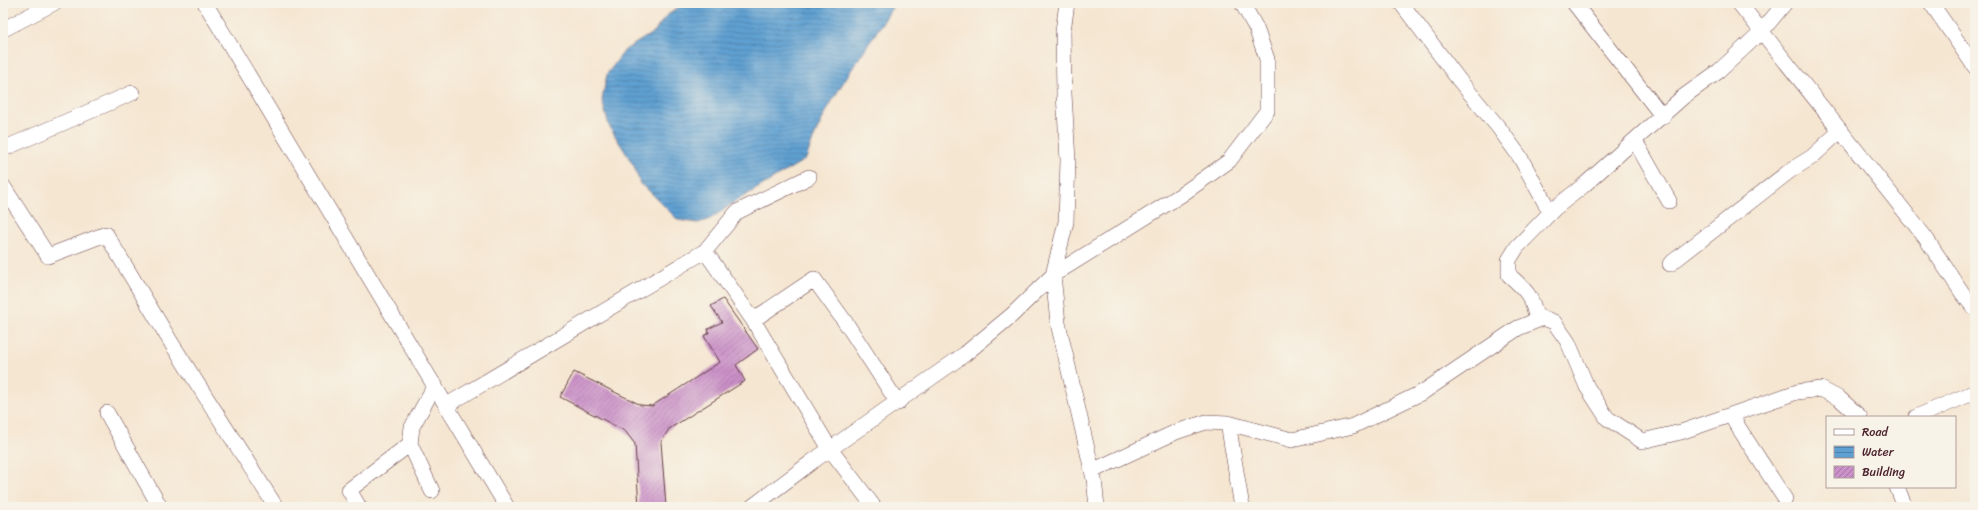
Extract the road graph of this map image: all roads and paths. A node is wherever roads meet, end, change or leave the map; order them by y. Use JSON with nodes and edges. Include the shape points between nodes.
{"nodes":[{"id":1,"x":54,"y":3,"type":"edge"},
{"id":2,"x":205,"y":3,"type":"edge"},
{"id":3,"x":1068,"y":3,"type":"edge"},
{"id":4,"x":1242,"y":3,"type":"edge"},
{"id":5,"x":1401,"y":3,"type":"edge"},
{"id":6,"x":1574,"y":3,"type":"edge"},
{"id":7,"x":1739,"y":3,"type":"edge"},
{"id":8,"x":1785,"y":3,"type":"edge"},
{"id":9,"x":1931,"y":3,"type":"edge"},
{"id":10,"x":4,"y":29,"type":"dead end"},
{"id":11,"x":1762,"y":31,"type":"junction"},
{"id":12,"x":1975,"y":67,"type":"edge"},
{"id":13,"x":132,"y":93,"type":"dead end"},
{"id":14,"x":1663,"y":116,"type":"junction"},
{"id":15,"x":1840,"y":131,"type":"junction"},
{"id":16,"x":1635,"y":141,"type":"junction"},
{"id":17,"x":3,"y":148,"type":"edge"},
{"id":18,"x":809,"y":177,"type":"dead end"},
{"id":19,"x":3,"y":186,"type":"edge"},
{"id":20,"x":1669,"y":201,"type":"dead end"},
{"id":21,"x":1550,"y":212,"type":"junction"},
{"id":22,"x":705,"y":252,"type":"junction"},
{"id":23,"x":1670,"y":264,"type":"dead end"},
{"id":24,"x":1053,"y":275,"type":"junction"},
{"id":25,"x":1975,"y":309,"type":"edge"},
{"id":26,"x":753,"y":320,"type":"junction"},
{"id":27,"x":1537,"y":320,"type":"junction"},
{"id":28,"x":435,"y":385,"type":"junction"},
{"id":29,"x":1975,"y":392,"type":"edge"},
{"id":30,"x":898,"y":403,"type":"junction"},
{"id":31,"x":447,"y":405,"type":"junction"},
{"id":32,"x":107,"y":413,"type":"dead end"},
{"id":33,"x":1731,"y":416,"type":"junction"},
{"id":34,"x":1859,"y":416,"type":"edge"},
{"id":35,"x":1918,"y":416,"type":"edge"},
{"id":36,"x":1228,"y":423,"type":"junction"},
{"id":37,"x":410,"y":444,"type":"junction"},
{"id":38,"x":830,"y":449,"type":"junction"},
{"id":39,"x":1092,"y":471,"type":"junction"},
{"id":40,"x":1897,"y":488,"type":"edge"},
{"id":41,"x":432,"y":491,"type":"dead end"},
{"id":42,"x":1785,"y":499,"type":"dead end"},
{"id":43,"x":160,"y":507,"type":"edge"},
{"id":44,"x":276,"y":507,"type":"edge"},
{"id":45,"x":359,"y":507,"type":"edge"},
{"id":46,"x":508,"y":507,"type":"edge"},
{"id":47,"x":752,"y":507,"type":"edge"},
{"id":48,"x":874,"y":507,"type":"edge"},
{"id":49,"x":1097,"y":507,"type":"edge"},
{"id":50,"x":1242,"y":507,"type":"edge"},
{"id":51,"x":1905,"y":507,"type":"edge"}],
"edges":[{"from":1,"to":10,"type":"street"},
{"from":2,"to":28,"type":"street"},
{"from":3,"to":24,"type":"street","via":[[1063,31],[1068,160],[1066,222]]},
{"from":4,"to":24,"type":"street","via":[[1256,28],[1267,59],[1267,111],[1229,160],[1182,195]]},
{"from":5,"to":21,"type":"street","via":[[1520,157]]},
{"from":6,"to":14,"type":"street"},
{"from":7,"to":11,"type":"street"},
{"from":8,"to":11,"type":"street"},
{"from":9,"to":12,"type":"street"},
{"from":11,"to":14,"type":"street","via":[[1719,71],[1683,97]]},
{"from":11,"to":15,"type":"street"},
{"from":13,"to":17,"type":"street"},
{"from":14,"to":16,"type":"street"},
{"from":15,"to":23,"type":"street","via":[[1812,156]]},
{"from":15,"to":25,"type":"street","via":[[1925,237]]},
{"from":16,"to":20,"type":"street"},
{"from":16,"to":21,"type":"street"},
{"from":18,"to":22,"type":"street","via":[[737,212]]},
{"from":19,"to":44,"type":"street","via":[[48,256],[106,234],[172,344]]},
{"from":21,"to":27,"type":"street","via":[[1517,247],[1509,260],[1509,275],[1533,300]]},
{"from":22,"to":26,"type":"street"},
{"from":22,"to":31,"type":"street"},
{"from":24,"to":30,"type":"street","via":[[1012,315],[965,354]]},
{"from":24,"to":39,"type":"street","via":[[1058,323]]},
{"from":26,"to":30,"type":"street","via":[[814,279]]},
{"from":26,"to":38,"type":"street"},
{"from":27,"to":33,"type":"street","via":[[1543,318],[1554,322],[1568,342],[1587,387],[1607,418],[1642,441]]},
{"from":27,"to":36,"type":"street","via":[[1518,328],[1423,392],[1353,426],[1292,440]]},
{"from":28,"to":31,"type":"street"},
{"from":28,"to":37,"type":"street","via":[[412,427]]},
{"from":29,"to":35,"type":"street"},
{"from":30,"to":38,"type":"street"},
{"from":31,"to":46,"type":"street"},
{"from":32,"to":43,"type":"street"},
{"from":33,"to":34,"type":"street","via":[[1797,392],[1820,390],[1840,398]]},
{"from":33,"to":42,"type":"street"},
{"from":36,"to":39,"type":"street","via":[[1206,422],[1176,432]]},
{"from":36,"to":50,"type":"street"},
{"from":37,"to":41,"type":"street"},
{"from":37,"to":45,"type":"street","via":[[349,490]]},
{"from":38,"to":47,"type":"street"},
{"from":38,"to":48,"type":"street"},
{"from":39,"to":49,"type":"street"},
{"from":40,"to":51,"type":"street"}]}
